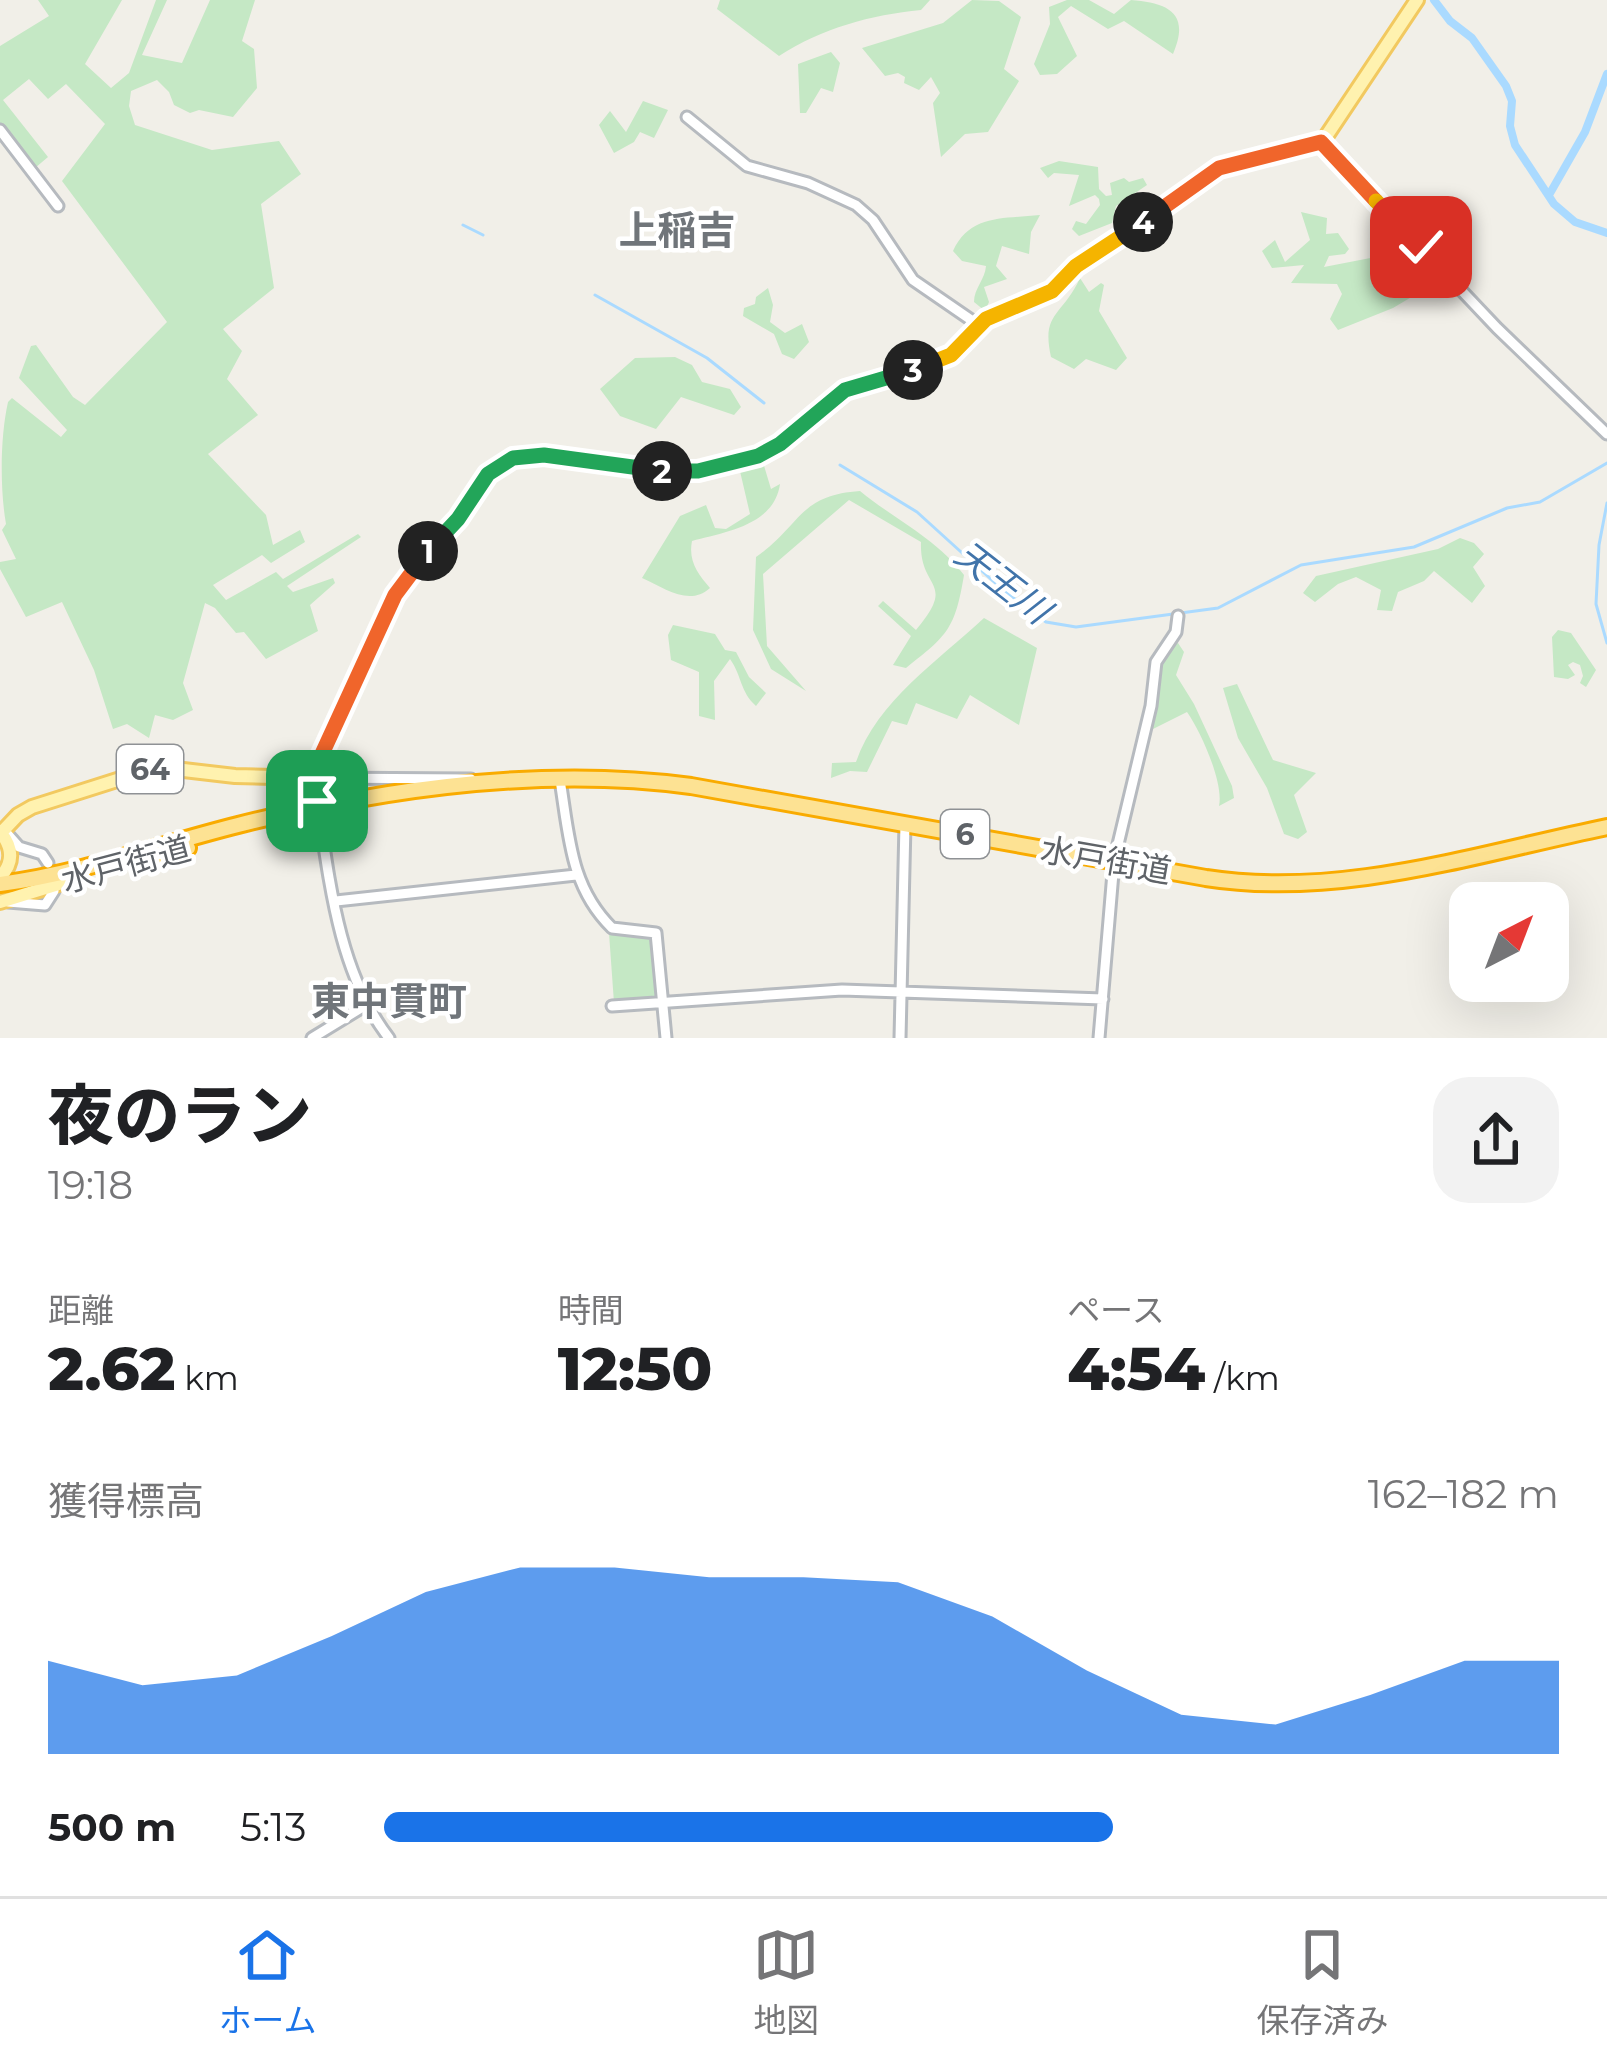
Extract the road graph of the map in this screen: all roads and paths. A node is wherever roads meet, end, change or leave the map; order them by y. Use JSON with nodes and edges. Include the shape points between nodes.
{"nodes":[{"id":1,"x":1417,"y":0,"type":"edge"},
{"id":2,"x":687,"y":117,"type":"dead end"},
{"id":3,"x":0,"y":130,"type":"edge"},
{"id":4,"x":1321,"y":142,"type":"junction"},
{"id":5,"x":58,"y":206,"type":"dead end"},
{"id":6,"x":977,"y":324,"type":"junction"},
{"id":7,"x":1607,"y":434,"type":"edge"},
{"id":8,"x":1178,"y":616,"type":"dead end"},
{"id":9,"x":314,"y":778,"type":"junction"},
{"id":10,"x":560,"y":780,"type":"junction"},
{"id":11,"x":493,"y":784,"type":"junction"},
{"id":12,"x":318,"y":808,"type":"junction"},
{"id":13,"x":905,"y":824,"type":"junction"},
{"id":14,"x":1607,"y":827,"type":"edge"},
{"id":15,"x":2,"y":832,"type":"edge"},
{"id":16,"x":1114,"y":861,"type":"junction"},
{"id":17,"x":48,"y":863,"type":"dead end"},
{"id":18,"x":575,"y":875,"type":"junction"},
{"id":19,"x":0,"y":884,"type":"edge"},
{"id":20,"x":59,"y":887,"type":"junction"},
{"id":21,"x":336,"y":901,"type":"junction"},
{"id":22,"x":1,"y":902,"type":"edge"},
{"id":23,"x":902,"y":992,"type":"junction"},
{"id":24,"x":1102,"y":999,"type":"junction"},
{"id":25,"x":663,"y":1002,"type":"junction"},
{"id":26,"x":366,"y":1005,"type":"junction"},
{"id":27,"x":612,"y":1006,"type":"dead end"},
{"id":28,"x":312,"y":1038,"type":"edge"},
{"id":29,"x":389,"y":1038,"type":"edge"},
{"id":30,"x":666,"y":1038,"type":"edge"},
{"id":31,"x":900,"y":1038,"type":"edge"},
{"id":32,"x":1100,"y":1038,"type":"edge"}],
"edges":[{"from":1,"to":4,"type":"main road"},
{"from":2,"to":6,"type":"street","via":[[747,166],[856,205],[913,280]]},
{"from":3,"to":5,"type":"street"},
{"from":4,"to":6,"type":"main road","via":[[1214,170],[1052,291]]},
{"from":4,"to":7,"type":"street"},
{"from":6,"to":9,"type":"main road","via":[[947,358],[845,390],[758,456],[698,471],[536,455],[498,465],[402,583]]},
{"from":8,"to":16,"type":"street","via":[[1156,662]]},
{"from":9,"to":11,"type":"street"},
{"from":9,"to":12,"type":"street"},
{"from":9,"to":15,"type":"main road","number":"64","via":[[158,767],[32,807]]},
{"from":10,"to":11,"type":"highway","name":"水戸街道","number":"6"},
{"from":10,"to":13,"type":"highway","name":"水戸街道","number":"6","via":[[670,783]]},
{"from":10,"to":18,"type":"street"},
{"from":11,"to":12,"type":"highway","name":"水戸街道","number":"6"},
{"from":12,"to":19,"type":"highway","name":"水戸街道","number":"6"},
{"from":12,"to":20,"type":"highway","name":"水戸街道","number":"6"},
{"from":12,"to":21,"type":"street"},
{"from":13,"to":16,"type":"highway","name":"水戸街道","number":"6"},
{"from":13,"to":23,"type":"street"},
{"from":14,"to":16,"type":"highway","name":"水戸街道","number":"6","via":[[1314,884],[1232,882]]},
{"from":15,"to":17,"type":"street"},
{"from":15,"to":19,"type":"main road","via":[[11,858]]},
{"from":16,"to":24,"type":"street"},
{"from":18,"to":21,"type":"street"},
{"from":18,"to":25,"type":"street","via":[[612,928],[656,933]]},
{"from":19,"to":20,"type":"highway","name":"水戸街道","number":"6"},
{"from":20,"to":22,"type":"main road"},
{"from":20,"to":22,"type":"street","via":[[40,905]]},
{"from":21,"to":26,"type":"street"},
{"from":23,"to":24,"type":"street"},
{"from":23,"to":25,"type":"street"},
{"from":23,"to":31,"type":"street"},
{"from":24,"to":32,"type":"street"},
{"from":25,"to":27,"type":"street"},
{"from":25,"to":30,"type":"street"},
{"from":26,"to":28,"type":"street"},
{"from":26,"to":29,"type":"street"}]}
